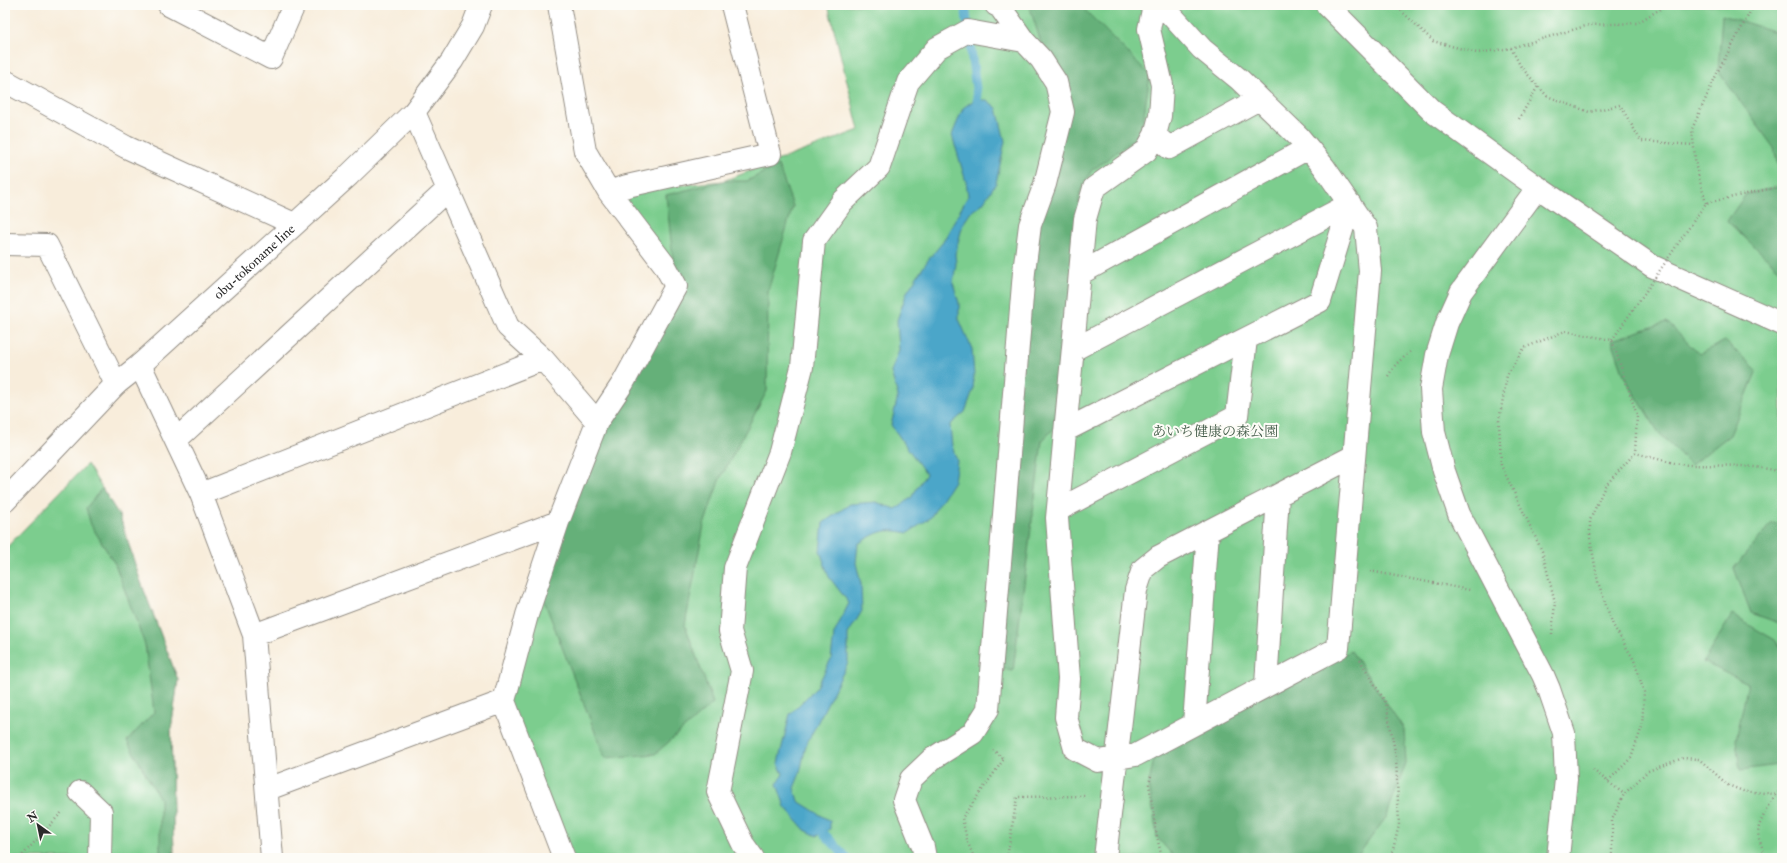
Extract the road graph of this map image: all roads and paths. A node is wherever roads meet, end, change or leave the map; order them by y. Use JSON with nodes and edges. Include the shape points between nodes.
{"nodes":[{"id":1,"x":169,"y":5,"type":"edge"},
{"id":2,"x":294,"y":5,"type":"edge"},
{"id":3,"x":481,"y":5,"type":"edge"},
{"id":4,"x":559,"y":5,"type":"edge"},
{"id":5,"x":732,"y":5,"type":"edge"},
{"id":6,"x":996,"y":5,"type":"edge"},
{"id":7,"x":1154,"y":5,"type":"edge"},
{"id":8,"x":1162,"y":5,"type":"edge"},
{"id":9,"x":1327,"y":5,"type":"edge"},
{"id":10,"x":1395,"y":5,"type":"edge"},
{"id":11,"x":1667,"y":5,"type":"edge"},
{"id":12,"x":1754,"y":5,"type":"edge"},
{"id":13,"x":1024,"y":41,"type":"junction"},
{"id":14,"x":1511,"y":48,"type":"junction"},
{"id":15,"x":5,"y":81,"type":"edge"},
{"id":16,"x":1538,"y":86,"type":"junction"},
{"id":17,"x":1259,"y":99,"type":"junction"},
{"id":18,"x":414,"y":112,"type":"junction"},
{"id":19,"x":1519,"y":119,"type":"dead end"},
{"id":20,"x":1155,"y":135,"type":"junction"},
{"id":21,"x":1693,"y":145,"type":"junction"},
{"id":22,"x":1308,"y":148,"type":"junction"},
{"id":23,"x":1782,"y":186,"type":"edge"},
{"id":24,"x":1538,"y":187,"type":"junction"},
{"id":25,"x":447,"y":190,"type":"junction"},
{"id":26,"x":609,"y":192,"type":"junction"},
{"id":27,"x":1706,"y":202,"type":"junction"},
{"id":28,"x":1350,"y":204,"type":"junction"},
{"id":29,"x":294,"y":224,"type":"junction"},
{"id":30,"x":5,"y":244,"type":"edge"},
{"id":31,"x":1081,"y":273,"type":"junction"},
{"id":32,"x":1782,"y":324,"type":"edge"},
{"id":33,"x":1246,"y":338,"type":"junction"},
{"id":34,"x":1612,"y":340,"type":"junction"},
{"id":35,"x":1073,"y":350,"type":"junction"},
{"id":36,"x":543,"y":359,"type":"junction"},
{"id":37,"x":140,"y":365,"type":"junction"},
{"id":38,"x":116,"y":384,"type":"junction"},
{"id":39,"x":596,"y":422,"type":"junction"},
{"id":40,"x":1066,"y":430,"type":"junction"},
{"id":41,"x":177,"y":440,"type":"junction"},
{"id":42,"x":1635,"y":453,"type":"junction"},
{"id":43,"x":1354,"y":456,"type":"junction"},
{"id":44,"x":1782,"y":472,"type":"edge"},
{"id":45,"x":201,"y":494,"type":"junction"},
{"id":46,"x":1278,"y":495,"type":"junction"},
{"id":47,"x":5,"y":501,"type":"edge"},
{"id":48,"x":1058,"y":510,"type":"junction"},
{"id":49,"x":558,"y":522,"type":"junction"},
{"id":50,"x":1208,"y":531,"type":"junction"},
{"id":51,"x":1364,"y":570,"type":"dead end"},
{"id":52,"x":1502,"y":595,"type":"junction"},
{"id":53,"x":254,"y":634,"type":"junction"},
{"id":54,"x":1361,"y":661,"type":"dead end"},
{"id":55,"x":1543,"y":675,"type":"junction"},
{"id":56,"x":1266,"y":686,"type":"junction"},
{"id":57,"x":504,"y":701,"type":"junction"},
{"id":58,"x":1194,"y":724,"type":"junction"},
{"id":59,"x":992,"y":749,"type":"dead end"},
{"id":60,"x":1117,"y":758,"type":"junction"},
{"id":61,"x":1152,"y":769,"type":"dead end"},
{"id":62,"x":1593,"y":770,"type":"dead end"},
{"id":63,"x":1608,"y":782,"type":"junction"},
{"id":64,"x":268,"y":789,"type":"junction"},
{"id":65,"x":1782,"y":790,"type":"edge"},
{"id":66,"x":80,"y":792,"type":"joint"},
{"id":67,"x":1624,"y":794,"type":"junction"},
{"id":68,"x":1775,"y":794,"type":"junction"},
{"id":69,"x":1113,"y":795,"type":"junction"},
{"id":70,"x":557,"y":856,"type":"edge"},
{"id":71,"x":20,"y":858,"type":"edge"},
{"id":72,"x":100,"y":858,"type":"edge"},
{"id":73,"x":272,"y":858,"type":"edge"},
{"id":74,"x":753,"y":858,"type":"edge"},
{"id":75,"x":925,"y":858,"type":"edge"},
{"id":76,"x":974,"y":858,"type":"edge"},
{"id":77,"x":1007,"y":858,"type":"edge"},
{"id":78,"x":1105,"y":858,"type":"edge"},
{"id":79,"x":1162,"y":858,"type":"edge"},
{"id":80,"x":1391,"y":858,"type":"edge"},
{"id":81,"x":1558,"y":858,"type":"edge"},
{"id":82,"x":1612,"y":858,"type":"edge"},
{"id":83,"x":1767,"y":858,"type":"edge"}],
"edges":[{"from":1,"to":2,"type":"street","via":[[271,58]]},
{"from":3,"to":18,"type":"street","name":"obu-tokoname line","via":[[452,61]]},
{"from":4,"to":26,"type":"street","via":[[585,151]]},
{"from":5,"to":26,"type":"street","via":[[770,154]]},
{"from":6,"to":13,"type":"street"},
{"from":7,"to":20,"type":"street","via":[[1148,29],[1162,86],[1160,116]]},
{"from":8,"to":17,"type":"street","via":[[1202,49]]},
{"from":9,"to":24,"type":"street","via":[[1432,111]]},
{"from":10,"to":14,"type":"path","via":[[1433,41],[1478,53]]},
{"from":11,"to":14,"type":"path","via":[[1637,23],[1589,25]]},
{"from":12,"to":21,"type":"path","via":[[1718,71],[1692,129]]},
{"from":13,"to":74,"type":"street","via":[[968,31],[937,48],[908,82],[879,167],[842,202],[814,241],[802,367],[780,452],[735,568],[730,631],[742,671],[718,792],[743,844]]},
{"from":13,"to":75,"type":"street","via":[[1041,58],[1056,82],[1063,112],[1046,184],[1030,225],[988,709],[972,733],[932,759],[911,779],[904,800]]},
{"from":14,"to":16,"type":"path","via":[[1521,67]]},
{"from":15,"to":29,"type":"street","via":[[126,147]]},
{"from":16,"to":19,"type":"path"},
{"from":16,"to":21,"type":"path","via":[[1547,96],[1589,112],[1620,105],[1641,142]]},
{"from":17,"to":20,"type":"street","via":[[1169,148]]},
{"from":17,"to":22,"type":"street"},
{"from":18,"to":25,"type":"street"},
{"from":18,"to":29,"type":"street","name":"obu-tokoname line","via":[[349,176]]},
{"from":20,"to":31,"type":"street","via":[[1146,151],[1094,188],[1086,219]]},
{"from":21,"to":27,"type":"path"},
{"from":22,"to":28,"type":"street"},
{"from":22,"to":31,"type":"street"},
{"from":23,"to":27,"type":"path"},
{"from":24,"to":32,"type":"street","via":[[1652,266]]},
{"from":24,"to":52,"type":"street","via":[[1461,292],[1445,329],[1431,389],[1434,432],[1444,471],[1459,514]]},
{"from":25,"to":36,"type":"street","via":[[508,327]]},
{"from":25,"to":41,"type":"street"},
{"from":26,"to":39,"type":"street","via":[[664,264],[676,286],[622,383]]},
{"from":27,"to":34,"type":"path","bridge":true},
{"from":28,"to":33,"type":"street","via":[[1320,301]]},
{"from":28,"to":35,"type":"street"},
{"from":28,"to":43,"type":"street","via":[[1366,228],[1370,271]]},
{"from":29,"to":37,"type":"street","name":"obu-tokoname line"},
{"from":30,"to":38,"type":"street","via":[[47,245]]},
{"from":31,"to":35,"type":"street"},
{"from":33,"to":40,"type":"street"},
{"from":33,"to":48,"type":"street","via":[[1237,416]]},
{"from":34,"to":42,"type":"path","via":[[1637,415]]},
{"from":34,"to":55,"type":"path","via":[[1565,331],[1524,348],[1507,375],[1499,421],[1501,465],[1542,551],[1555,602],[1552,633]]},
{"from":35,"to":40,"type":"street"},
{"from":36,"to":39,"type":"street"},
{"from":36,"to":45,"type":"street"},
{"from":37,"to":38,"type":"street","name":"obu-tokoname line"},
{"from":37,"to":41,"type":"street"},
{"from":38,"to":47,"type":"street","name":"obu-tokoname line"},
{"from":39,"to":49,"type":"street"},
{"from":40,"to":48,"type":"street"},
{"from":41,"to":45,"type":"street"},
{"from":42,"to":44,"type":"path","via":[[1691,466],[1738,465],[1764,467]]},
{"from":42,"to":63,"type":"path","via":[[1605,486],[1590,520],[1590,538],[1598,582],[1613,625],[1634,660],[1644,692],[1642,727],[1630,758]]},
{"from":43,"to":46,"type":"street"},
{"from":43,"to":56,"type":"street","via":[[1338,648]]},
{"from":45,"to":53,"type":"street"},
{"from":46,"to":50,"type":"street"},
{"from":46,"to":56,"type":"street"},
{"from":48,"to":60,"type":"street","via":[[1069,679],[1066,717],[1075,749],[1098,761]]},
{"from":49,"to":53,"type":"street"},
{"from":49,"to":57,"type":"street","via":[[527,615]]},
{"from":50,"to":58,"type":"street"},
{"from":50,"to":60,"type":"street","via":[[1158,557],[1143,569],[1136,590]]},
{"from":51,"to":52,"type":"path"},
{"from":52,"to":55,"type":"street"},
{"from":53,"to":64,"type":"street"},
{"from":54,"to":80,"type":"path","via":[[1386,703],[1396,757],[1399,825]]},
{"from":55,"to":81,"type":"street","via":[[1564,732],[1566,779]]},
{"from":56,"to":58,"type":"street"},
{"from":57,"to":64,"type":"street"},
{"from":57,"to":70,"type":"street"},
{"from":58,"to":60,"type":"street","via":[[1136,755]]},
{"from":59,"to":76,"type":"path","via":[[1004,759],[962,818]]},
{"from":60,"to":69,"type":"street"},
{"from":61,"to":79,"type":"path","via":[[1149,784]]},
{"from":62,"to":63,"type":"path"},
{"from":63,"to":67,"type":"path"},
{"from":64,"to":73,"type":"street"},
{"from":65,"to":68,"type":"path"},
{"from":66,"to":71,"type":"path"},
{"from":66,"to":72,"type":"street","via":[[101,812]]},
{"from":67,"to":68,"type":"path","via":[[1648,771],[1683,758],[1699,759],[1728,785],[1743,791]]},
{"from":67,"to":82,"type":"path","via":[[1612,820]]},
{"from":68,"to":83,"type":"path","via":[[1758,824],[1758,838]]},
{"from":69,"to":77,"type":"path","via":[[1016,797]]},
{"from":69,"to":78,"type":"street"}]}
